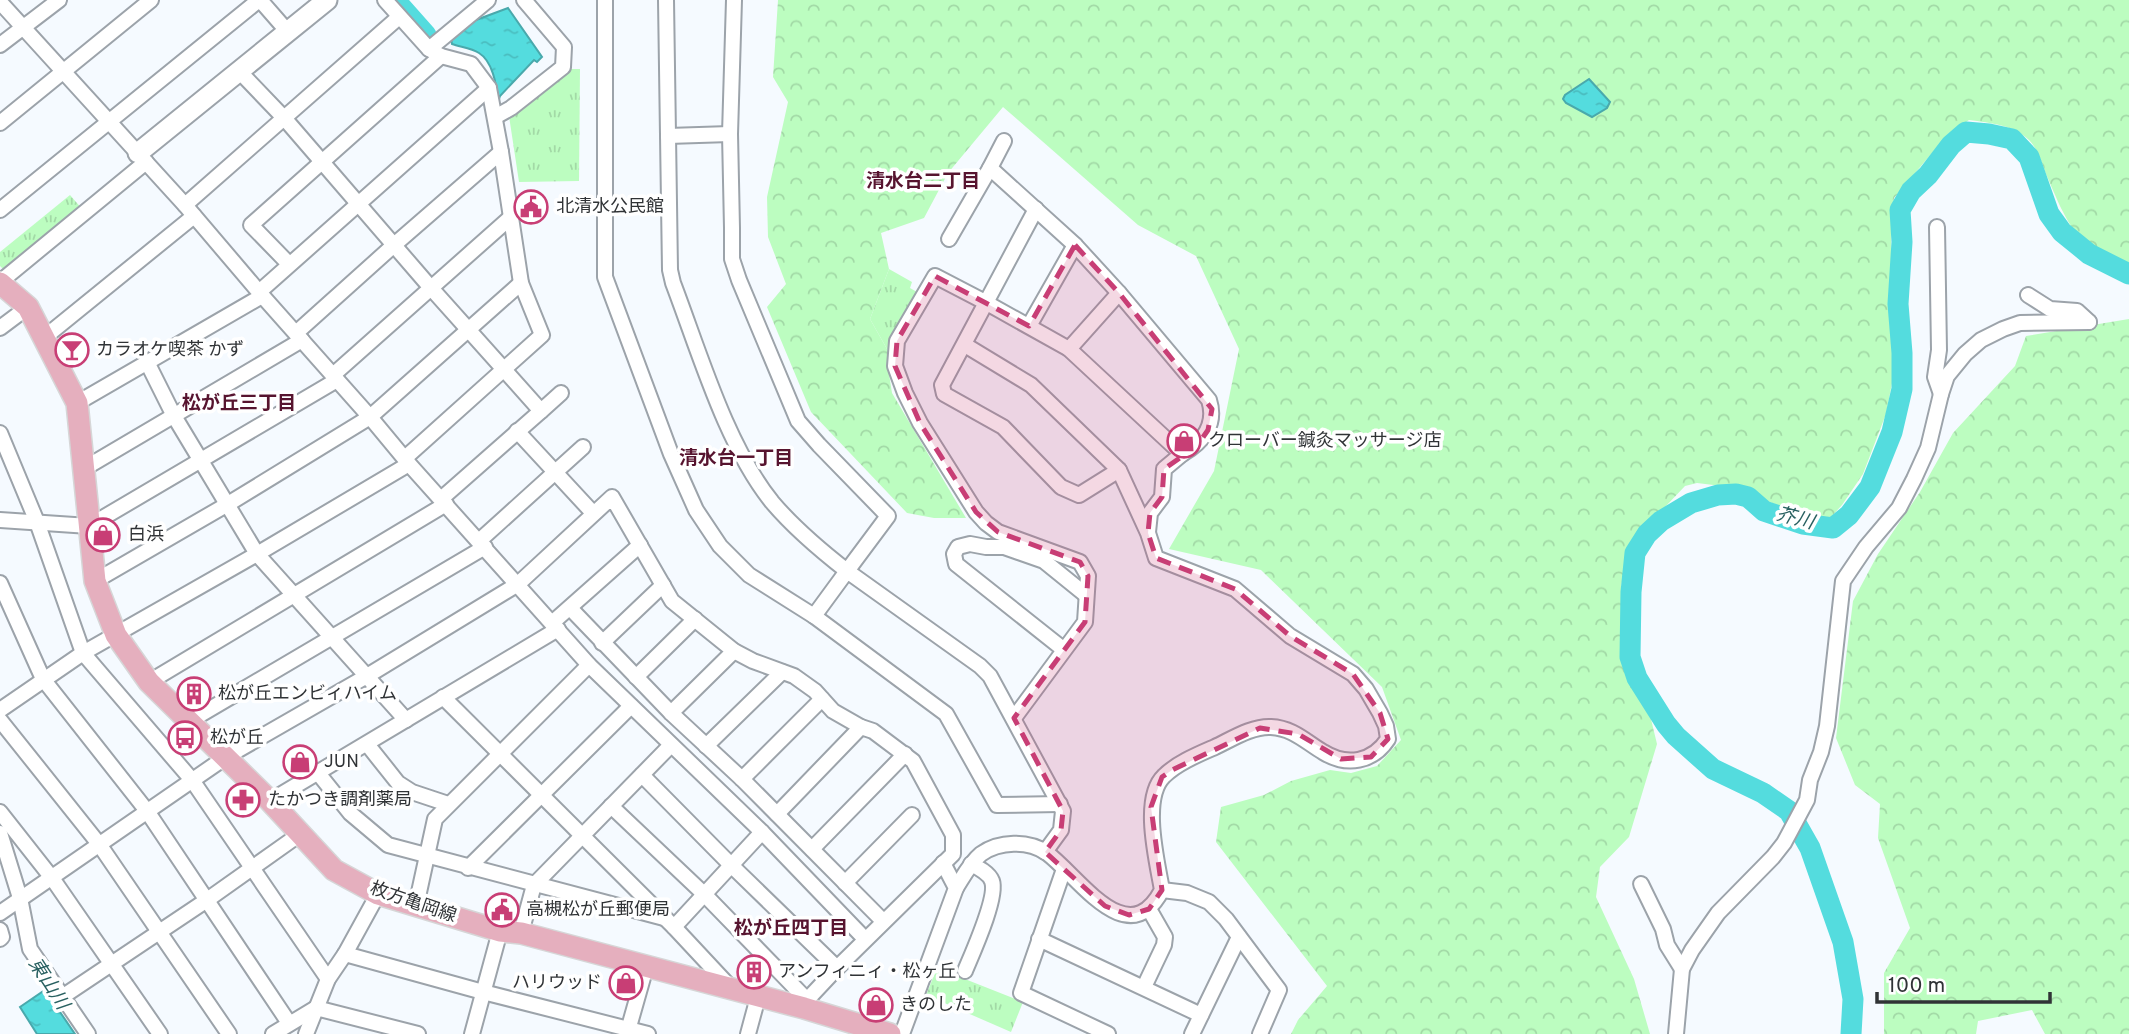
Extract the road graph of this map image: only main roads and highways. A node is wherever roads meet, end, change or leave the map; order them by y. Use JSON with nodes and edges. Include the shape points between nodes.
{"nodes":[{"id":1,"x":0,"y":282,"type":"edge"},
{"id":2,"x":877,"y":1032,"type":"edge"}],
"edges":[{"from":1,"to":2,"type":"main road","name":"枚方亀岡線","via":[[28,307],[77,403],[95,581],[116,635],[149,682],[334,870],[378,894],[416,906],[758,996],[806,1004]]}]}
